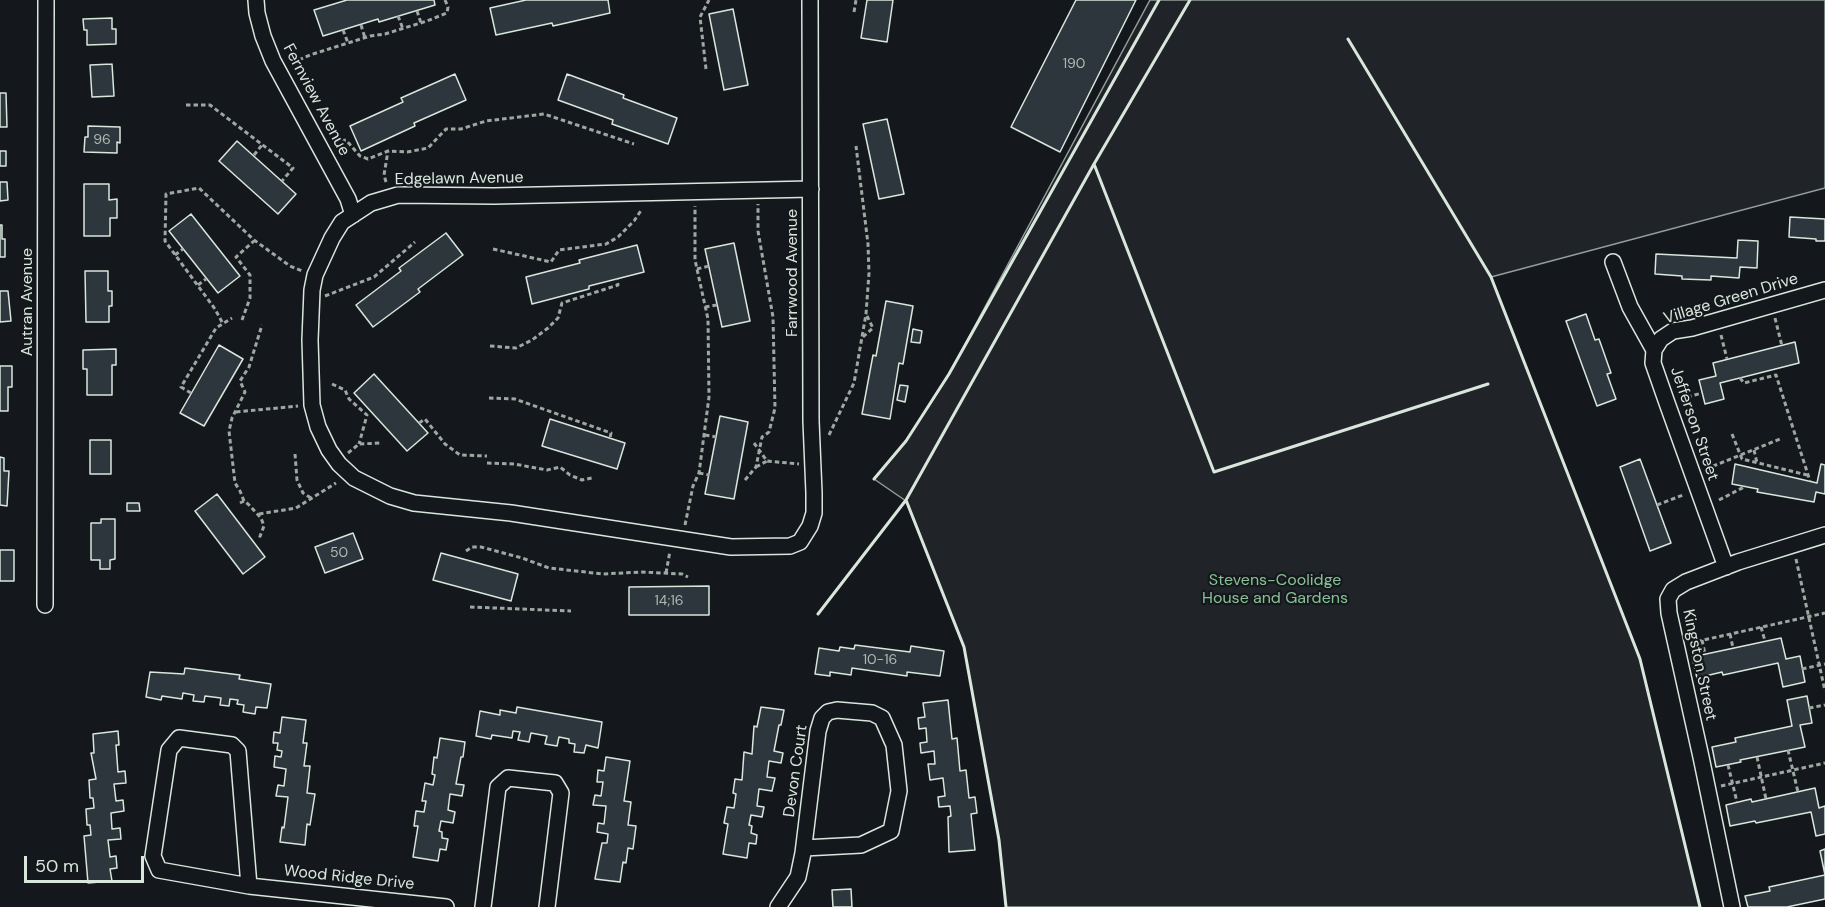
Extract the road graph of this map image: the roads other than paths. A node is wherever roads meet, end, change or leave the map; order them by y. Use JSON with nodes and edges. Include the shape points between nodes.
{"nodes":[{"id":1,"x":46,"y":0,"type":"edge"},
{"id":2,"x":256,"y":0,"type":"edge"},
{"id":3,"x":810,"y":0,"type":"edge"},
{"id":4,"x":811,"y":189,"type":"junction"},
{"id":5,"x":353,"y":215,"type":"junction"},
{"id":6,"x":1613,"y":262,"type":"dead end"},
{"id":7,"x":1825,"y":290,"type":"edge"},
{"id":8,"x":1654,"y":351,"type":"junction"},
{"id":9,"x":1825,"y":535,"type":"edge"},
{"id":10,"x":800,"y":542,"type":"joint"},
{"id":11,"x":1726,"y":567,"type":"junction"},
{"id":12,"x":45,"y":605,"type":"dead end"},
{"id":13,"x":804,"y":848,"type":"junction"},
{"id":14,"x":249,"y":886,"type":"junction"},
{"id":15,"x":349,"y":901,"type":"edge"},
{"id":16,"x":429,"y":906,"type":"edge"},
{"id":17,"x":446,"y":907,"type":"edge"},
{"id":18,"x":483,"y":907,"type":"edge"},
{"id":19,"x":547,"y":907,"type":"edge"},
{"id":20,"x":778,"y":907,"type":"edge"},
{"id":21,"x":1732,"y":907,"type":"edge"}],
"edges":[{"from":1,"to":12,"type":"street","name":"Autran Avenue"},
{"from":2,"to":5,"type":"street","name":"Fernview Avenue","via":[[273,61]]},
{"from":3,"to":4,"type":"street","name":"Farrwood Avenue"},
{"from":4,"to":5,"type":"street","name":"Edgelawn Avenue","via":[[398,195],[371,203]]},
{"from":4,"to":10,"type":"street","name":"Farrwood Avenue","via":[[814,513]]},
{"from":5,"to":10,"type":"street","name":"Edgelawn Avenue","via":[[342,222],[315,275],[310,340],[312,405],[318,428],[337,461],[354,478],[414,503],[511,513],[731,547],[790,546]]},
{"from":6,"to":8,"type":"street","name":"Jefferson Street","via":[[1630,307]]},
{"from":7,"to":8,"type":"street","name":"Village Green Drive","via":[[1673,331],[1661,339]]},
{"from":8,"to":11,"type":"street","name":"Jefferson Street","via":[[1653,363]]},
{"from":9,"to":11,"type":"street","name":"Kingston Street"},
{"from":11,"to":21,"type":"street","name":"Kingston Street","via":[[1673,590],[1668,606]]},
{"from":13,"to":13,"type":"street","name":"Devon Court","via":[[822,718],[837,710],[882,717],[894,745],[899,791],[891,831],[861,845]]},
{"from":13,"to":20,"type":"street","name":"Devon Court","via":[[798,877]]},
{"from":14,"to":14,"type":"street","name":"Wood Ridge Drive","via":[[159,870],[153,856],[156,832],[169,750],[179,738],[232,744],[238,751]]},
{"from":14,"to":15,"type":"street","name":"Wood Ridge Drive"},
{"from":15,"to":16,"type":"street","name":"Wood Ridge Drive"},
{"from":16,"to":17,"type":"street","name":"Wood Ridge Drive"},
{"from":18,"to":19,"type":"street","via":[[498,788],[508,778],[555,783],[561,793]]}]}
